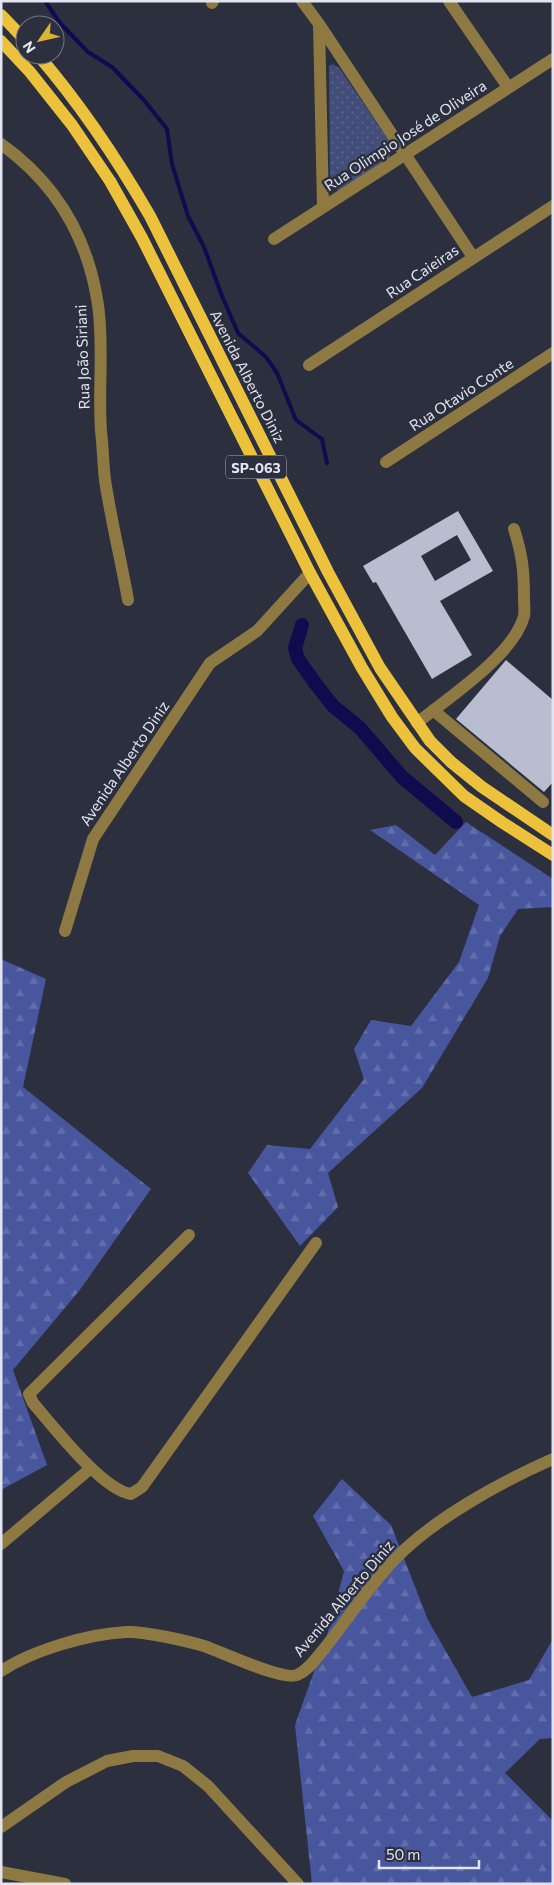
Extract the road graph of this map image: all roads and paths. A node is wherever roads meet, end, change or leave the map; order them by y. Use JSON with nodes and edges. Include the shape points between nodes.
{"nodes":[{"id":1,"x":302,"y":1,"type":"edge"},
{"id":2,"x":449,"y":1,"type":"edge"},
{"id":3,"x":1,"y":15,"type":"edge"},
{"id":4,"x":319,"y":24,"type":"junction"},
{"id":5,"x":15,"y":30,"type":"edge"},
{"id":6,"x":1,"y":41,"type":"edge"},
{"id":7,"x":553,"y":58,"type":"edge"},
{"id":8,"x":46,"y":65,"type":"edge"},
{"id":9,"x":508,"y":87,"type":"junction"},
{"id":10,"x":1,"y":144,"type":"edge"},
{"id":11,"x":404,"y":154,"type":"junction"},
{"id":12,"x":323,"y":206,"type":"junction"},
{"id":13,"x":553,"y":206,"type":"edge"},
{"id":14,"x":274,"y":239,"type":"dead end"},
{"id":15,"x":472,"y":257,"type":"junction"},
{"id":16,"x":553,"y":353,"type":"edge"},
{"id":17,"x":309,"y":365,"type":"dead end"},
{"id":18,"x":386,"y":462,"type":"dead end"},
{"id":19,"x":514,"y":529,"type":"dead end"},
{"id":20,"x":310,"y":573,"type":"junction"},
{"id":21,"x":128,"y":600,"type":"dead end"},
{"id":22,"x":433,"y":710,"type":"junction"},
{"id":23,"x":416,"y":723,"type":"junction"},
{"id":24,"x":543,"y":802,"type":"dead end"},
{"id":25,"x":553,"y":835,"type":"edge"},
{"id":26,"x":553,"y":855,"type":"edge"},
{"id":27,"x":65,"y":931,"type":"dead end"},
{"id":28,"x":190,"y":1235,"type":"dead end"},
{"id":29,"x":316,"y":1243,"type":"dead end"},
{"id":30,"x":553,"y":1460,"type":"edge"},
{"id":31,"x":91,"y":1468,"type":"junction"},
{"id":32,"x":1,"y":1544,"type":"edge"},
{"id":33,"x":1,"y":1671,"type":"edge"},
{"id":34,"x":1,"y":1827,"type":"edge"},
{"id":35,"x":1,"y":1872,"type":"edge"},
{"id":36,"x":65,"y":1884,"type":"edge"},
{"id":37,"x":298,"y":1884,"type":"edge"}],
"edges":[{"from":1,"to":4,"type":"street"},
{"from":2,"to":9,"type":"street"},
{"from":3,"to":5,"type":"main road"},
{"from":4,"to":11,"type":"street"},
{"from":4,"to":12,"type":"street"},
{"from":6,"to":20,"type":"main road","number":"SP-063","via":[[72,125],[110,181],[142,238]]},
{"from":7,"to":9,"type":"street","name":"Rua Olimpio José de Oliveira"},
{"from":8,"to":23,"type":"main road","name":"Avenida Alberto Diniz","number":"SP-063","via":[[120,164],[150,216],[328,572],[380,668]]},
{"from":9,"to":11,"type":"street","name":"Rua Olimpio José de Oliveira"},
{"from":10,"to":21,"type":"street","name":"Rua João Siriani","via":[[45,182],[65,210],[90,268],[98,306],[105,480]]},
{"from":11,"to":12,"type":"street","name":"Rua Olimpio José de Oliveira"},
{"from":11,"to":15,"type":"street"},
{"from":12,"to":14,"type":"street","name":"Rua Olimpio José de Oliveira"},
{"from":13,"to":15,"type":"street","name":"Rua Caieiras"},
{"from":15,"to":17,"type":"street","name":"Rua Caieiras"},
{"from":16,"to":18,"type":"street","name":"Rua Otavio Conte"},
{"from":19,"to":22,"type":"street","via":[[523,557],[524,584],[524,615],[517,634],[501,654]]},
{"from":20,"to":26,"type":"main road","number":"SP-063","via":[[362,668],[415,748],[464,796]]},
{"from":20,"to":27,"type":"street","name":"Avenida Alberto Diniz","via":[[257,631],[210,664],[93,839]]},
{"from":22,"to":23,"type":"street"},
{"from":22,"to":24,"type":"street"},
{"from":23,"to":25,"type":"main road","name":"Avenida Alberto Diniz","number":"SP-063","via":[[435,746],[474,781]]},
{"from":28,"to":31,"type":"street","via":[[29,1394],[33,1403]]},
{"from":29,"to":31,"type":"street","via":[[142,1487],[131,1494],[126,1493],[116,1489]]},
{"from":30,"to":33,"type":"street","name":"Avenida Alberto Diniz","via":[[474,1500],[419,1536],[377,1578],[308,1668],[293,1676],[257,1667],[203,1646],[128,1632],[49,1648],[15,1661]]},
{"from":31,"to":32,"type":"street"},
{"from":34,"to":37,"type":"street","via":[[66,1782],[106,1761],[158,1756],[184,1766],[208,1786]]},
{"from":35,"to":36,"type":"street"}]}
